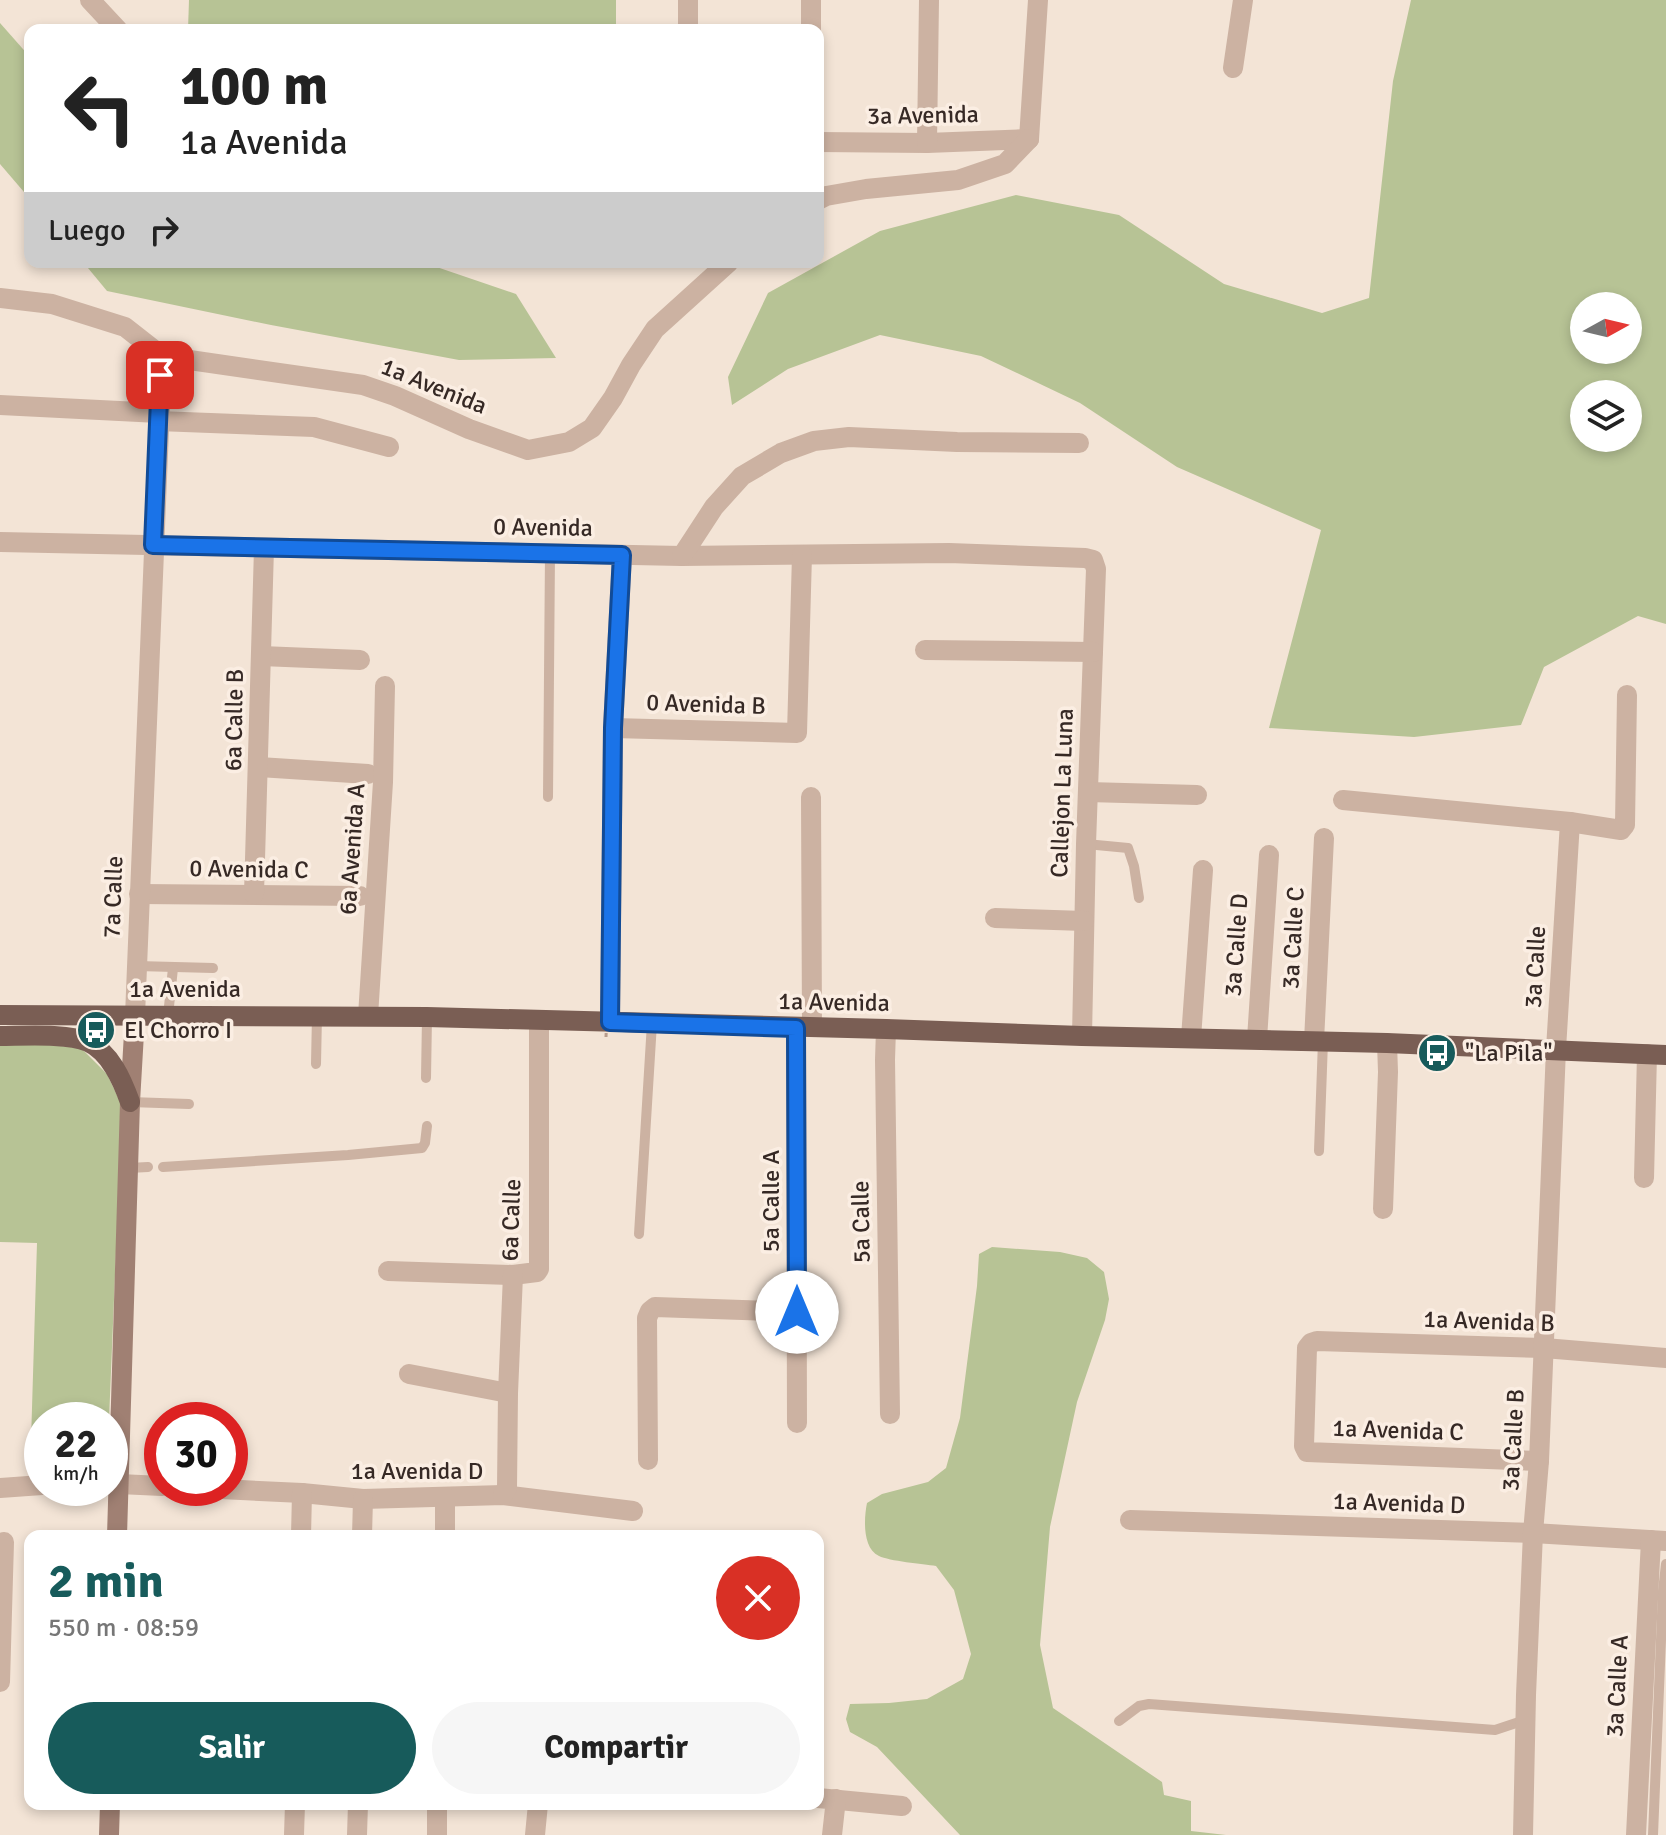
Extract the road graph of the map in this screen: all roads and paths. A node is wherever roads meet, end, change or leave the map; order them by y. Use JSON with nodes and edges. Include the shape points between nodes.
{"nodes":[{"id":1,"x":688,"y":0,"type":"edge"},
{"id":2,"x":811,"y":0,"type":"edge"},
{"id":3,"x":929,"y":0,"type":"edge"},
{"id":4,"x":1038,"y":0,"type":"edge"},
{"id":5,"x":1243,"y":0,"type":"edge"},
{"id":6,"x":96,"y":3,"type":"edge"},
{"id":7,"x":113,"y":24,"type":"edge"},
{"id":8,"x":688,"y":24,"type":"edge"},
{"id":9,"x":811,"y":24,"type":"edge"},
{"id":10,"x":1233,"y":68,"type":"dead end"},
{"id":11,"x":1029,"y":139,"type":"junction"},
{"id":12,"x":824,"y":142,"type":"edge"},
{"id":13,"x":927,"y":143,"type":"junction"},
{"id":14,"x":824,"y":197,"type":"edge"},
{"id":15,"x":722,"y":268,"type":"edge"},
{"id":16,"x":0,"y":298,"type":"edge"},
{"id":17,"x":162,"y":356,"type":"junction"},
{"id":18,"x":0,"y":405,"type":"edge"},
{"id":19,"x":158,"y":417,"type":"junction"},
{"id":20,"x":1079,"y":443,"type":"dead end"},
{"id":21,"x":389,"y":447,"type":"dead end"},
{"id":22,"x":0,"y":542,"type":"edge"},
{"id":23,"x":153,"y":545,"type":"junction"},
{"id":24,"x":264,"y":548,"type":"junction"},
{"id":25,"x":550,"y":553,"type":"junction"},
{"id":26,"x":622,"y":555,"type":"junction"},
{"id":27,"x":802,"y":555,"type":"junction"},
{"id":28,"x":682,"y":556,"type":"junction"},
{"id":29,"x":1085,"y":558,"type":"joint"},
{"id":30,"x":925,"y":650,"type":"dead end"},
{"id":31,"x":1093,"y":652,"type":"junction"},
{"id":32,"x":261,"y":656,"type":"junction"},
{"id":33,"x":360,"y":660,"type":"dead end"},
{"id":34,"x":385,"y":686,"type":"dead end"},
{"id":35,"x":1627,"y":695,"type":"dead end"},
{"id":36,"x":613,"y":728,"type":"junction"},
{"id":37,"x":259,"y":767,"type":"junction"},
{"id":38,"x":368,"y":774,"type":"dead end"},
{"id":39,"x":1088,"y":792,"type":"junction"},
{"id":40,"x":1197,"y":795,"type":"dead end"},
{"id":41,"x":548,"y":797,"type":"dead end"},
{"id":42,"x":811,"y":797,"type":"dead end"},
{"id":43,"x":1343,"y":800,"type":"dead end"},
{"id":44,"x":1570,"y":822,"type":"junction"},
{"id":45,"x":1324,"y":838,"type":"dead end"},
{"id":46,"x":1086,"y":844,"type":"junction"},
{"id":47,"x":1269,"y":855,"type":"dead end"},
{"id":48,"x":1203,"y":870,"type":"dead end"},
{"id":49,"x":139,"y":894,"type":"junction"},
{"id":50,"x":254,"y":894,"type":"junction"},
{"id":51,"x":360,"y":896,"type":"dead end"},
{"id":52,"x":1139,"y":898,"type":"dead end"},
{"id":53,"x":995,"y":918,"type":"dead end"},
{"id":54,"x":1084,"y":921,"type":"junction"},
{"id":55,"x":137,"y":966,"type":"junction"},
{"id":56,"x":173,"y":968,"type":"junction"},
{"id":57,"x":213,"y":968,"type":"dead end"},
{"id":58,"x":0,"y":1015,"type":"edge"},
{"id":59,"x":317,"y":1015,"type":"junction"},
{"id":60,"x":135,"y":1016,"type":"junction"},
{"id":61,"x":168,"y":1016,"type":"junction"},
{"id":62,"x":368,"y":1016,"type":"junction"},
{"id":63,"x":427,"y":1017,"type":"junction"},
{"id":64,"x":539,"y":1020,"type":"junction"},
{"id":65,"x":608,"y":1023,"type":"junction"},
{"id":66,"x":652,"y":1023,"type":"junction"},
{"id":67,"x":804,"y":1027,"type":"junction"},
{"id":68,"x":886,"y":1029,"type":"junction"},
{"id":69,"x":0,"y":1036,"type":"edge"},
{"id":70,"x":1082,"y":1036,"type":"junction"},
{"id":71,"x":1191,"y":1038,"type":"junction"},
{"id":72,"x":1257,"y":1039,"type":"junction"},
{"id":73,"x":1318,"y":1041,"type":"junction"},
{"id":74,"x":1387,"y":1043,"type":"junction"},
{"id":75,"x":1556,"y":1049,"type":"junction"},
{"id":76,"x":1656,"y":1054,"type":"edge"},
{"id":77,"x":316,"y":1064,"type":"dead end"},
{"id":78,"x":426,"y":1078,"type":"dead end"},
{"id":79,"x":130,"y":1102,"type":"junction"},
{"id":80,"x":189,"y":1104,"type":"dead end"},
{"id":81,"x":427,"y":1126,"type":"dead end"},
{"id":82,"x":1319,"y":1151,"type":"dead end"},
{"id":83,"x":163,"y":1167,"type":"dead end"},
{"id":84,"x":1644,"y":1178,"type":"dead end"},
{"id":85,"x":1383,"y":1209,"type":"dead end"},
{"id":86,"x":639,"y":1234,"type":"dead end"},
{"id":87,"x":388,"y":1271,"type":"dead end"},
{"id":88,"x":513,"y":1275,"type":"junction"},
{"id":89,"x":797,"y":1312,"type":"junction"},
{"id":90,"x":1544,"y":1348,"type":"junction"},
{"id":91,"x":1666,"y":1358,"type":"edge"},
{"id":92,"x":409,"y":1374,"type":"dead end"},
{"id":93,"x":508,"y":1393,"type":"junction"},
{"id":94,"x":121,"y":1402,"type":"edge"},
{"id":95,"x":890,"y":1414,"type":"dead end"},
{"id":96,"x":797,"y":1423,"type":"dead end"},
{"id":97,"x":1305,"y":1450,"type":"joint"},
{"id":98,"x":648,"y":1460,"type":"dead end"},
{"id":99,"x":1539,"y":1461,"type":"junction"},
{"id":100,"x":24,"y":1486,"type":"edge"},
{"id":101,"x":0,"y":1488,"type":"edge"},
{"id":102,"x":248,"y":1490,"type":"edge"},
{"id":103,"x":302,"y":1493,"type":"junction"},
{"id":104,"x":503,"y":1495,"type":"junction"},
{"id":105,"x":445,"y":1497,"type":"junction"},
{"id":106,"x":363,"y":1499,"type":"junction"},
{"id":107,"x":116,"y":1506,"type":"edge"},
{"id":108,"x":633,"y":1511,"type":"dead end"},
{"id":109,"x":1130,"y":1520,"type":"dead end"},
{"id":110,"x":117,"y":1530,"type":"edge"},
{"id":111,"x":301,"y":1530,"type":"edge"},
{"id":112,"x":362,"y":1530,"type":"edge"},
{"id":113,"x":445,"y":1530,"type":"edge"},
{"id":114,"x":1533,"y":1533,"type":"junction"},
{"id":115,"x":1658,"y":1541,"type":"edge"},
{"id":116,"x":4,"y":1542,"type":"dead end"},
{"id":117,"x":1666,"y":1564,"type":"edge"},
{"id":118,"x":0,"y":1682,"type":"edge"},
{"id":119,"x":1525,"y":1720,"type":"junction"},
{"id":120,"x":1119,"y":1721,"type":"dead end"},
{"id":121,"x":827,"y":1798,"type":"edge"},
{"id":122,"x":902,"y":1806,"type":"dead end"},
{"id":123,"x":110,"y":1810,"type":"edge"},
{"id":124,"x":295,"y":1810,"type":"edge"},
{"id":125,"x":358,"y":1810,"type":"edge"},
{"id":126,"x":437,"y":1810,"type":"edge"},
{"id":127,"x":537,"y":1810,"type":"edge"},
{"id":128,"x":109,"y":1835,"type":"edge"},
{"id":129,"x":294,"y":1835,"type":"edge"},
{"id":130,"x":357,"y":1835,"type":"edge"},
{"id":131,"x":437,"y":1835,"type":"edge"},
{"id":132,"x":535,"y":1835,"type":"edge"},
{"id":133,"x":832,"y":1835,"type":"edge"},
{"id":134,"x":1523,"y":1835,"type":"edge"},
{"id":135,"x":1636,"y":1835,"type":"edge"},
{"id":136,"x":1653,"y":1835,"type":"edge"}],
"edges":[{"from":1,"to":8,"type":"street"},
{"from":2,"to":9,"type":"street"},
{"from":3,"to":13,"type":"street"},
{"from":4,"to":11,"type":"street"},
{"from":5,"to":10,"type":"street"},
{"from":6,"to":7,"type":"street"},
{"from":11,"to":13,"type":"street","name":"3a Avenida"},
{"from":11,"to":14,"type":"street","via":[[1005,164],[958,180]]},
{"from":12,"to":13,"type":"street","name":"3a Avenida"},
{"from":15,"to":17,"type":"street","name":"1a Avenida","via":[[655,329],[592,428],[569,442],[528,450],[363,385]]},
{"from":16,"to":17,"type":"street","name":"1a Avenida","via":[[52,304],[125,327]]},
{"from":17,"to":19,"type":"street","name":"7a Calle"},
{"from":18,"to":19,"type":"street"},
{"from":19,"to":21,"type":"street","via":[[314,427]]},
{"from":19,"to":23,"type":"street","name":"7a Calle"},
{"from":20,"to":28,"type":"street","via":[[849,437],[814,441],[742,476]]},
{"from":22,"to":23,"type":"street","name":"0 Avenida"},
{"from":23,"to":24,"type":"street","name":"0 Avenida"},
{"from":23,"to":49,"type":"street","name":"7a Calle"},
{"from":24,"to":25,"type":"street","name":"0 Avenida"},
{"from":24,"to":32,"type":"street","name":"6a Calle B"},
{"from":25,"to":26,"type":"street","name":"0 Avenida"},
{"from":25,"to":41,"type":"lane"},
{"from":26,"to":28,"type":"street","name":"0 Avenida"},
{"from":26,"to":36,"type":"street"},
{"from":27,"to":28,"type":"street","name":"0 Avenida"},
{"from":27,"to":29,"type":"street","name":"0 Avenida"},
{"from":27,"to":36,"type":"street","name":"0 Avenida B","via":[[797,733]]},
{"from":29,"to":31,"type":"street","name":"Callejon La Luna","via":[[1093,560],[1096,569]]},
{"from":30,"to":31,"type":"street"},
{"from":31,"to":39,"type":"street","name":"Callejon La Luna"},
{"from":32,"to":33,"type":"street"},
{"from":32,"to":37,"type":"street","name":"6a Calle B"},
{"from":34,"to":62,"type":"street","name":"6a Avenida A"},
{"from":35,"to":44,"type":"street","via":[[1625,825],[1621,830]]},
{"from":36,"to":65,"type":"street"},
{"from":37,"to":38,"type":"street"},
{"from":37,"to":50,"type":"street","name":"6a Calle B"},
{"from":39,"to":40,"type":"street"},
{"from":39,"to":46,"type":"street","name":"Callejon La Luna"},
{"from":42,"to":67,"type":"street"},
{"from":43,"to":44,"type":"street"},
{"from":44,"to":75,"type":"street","name":"3a Calle"},
{"from":45,"to":73,"type":"street","name":"3a Calle C"},
{"from":46,"to":52,"type":"lane","via":[[1128,848]]},
{"from":46,"to":54,"type":"street","name":"Callejon La Luna"},
{"from":47,"to":72,"type":"street","name":"3a Calle D"},
{"from":48,"to":71,"type":"street"},
{"from":49,"to":50,"type":"street","name":"0 Avenida C"},
{"from":49,"to":55,"type":"street","name":"7a Calle"},
{"from":50,"to":51,"type":"street","name":"0 Avenida C"},
{"from":53,"to":54,"type":"street"},
{"from":54,"to":70,"type":"street","name":"Callejon La Luna"},
{"from":55,"to":56,"type":"lane"},
{"from":55,"to":60,"type":"street","name":"7a Calle"},
{"from":56,"to":57,"type":"lane"},
{"from":56,"to":61,"type":"lane"},
{"from":58,"to":60,"type":"main road","name":"1a Avenida"},
{"from":59,"to":61,"type":"main road","name":"1a Avenida"},
{"from":59,"to":62,"type":"main road","name":"1a Avenida"},
{"from":59,"to":77,"type":"lane"},
{"from":60,"to":61,"type":"main road","name":"1a Avenida"},
{"from":60,"to":79,"type":"street","name":"7a Calle"},
{"from":62,"to":63,"type":"main road","name":"1a Avenida"},
{"from":63,"to":64,"type":"main road","name":"1a Avenida"},
{"from":63,"to":78,"type":"lane"},
{"from":64,"to":65,"type":"main road","name":"1a Avenida"},
{"from":64,"to":88,"type":"street","name":"6a Calle","via":[[539,1269]]},
{"from":65,"to":66,"type":"main road","name":"1a Avenida"},
{"from":66,"to":67,"type":"main road","name":"1a Avenida"},
{"from":66,"to":86,"type":"lane"},
{"from":67,"to":68,"type":"main road","name":"1a Avenida"},
{"from":67,"to":89,"type":"street","name":"5a Calle A"},
{"from":68,"to":70,"type":"main road","name":"1a Avenida"},
{"from":68,"to":95,"type":"street","name":"5a Calle"},
{"from":69,"to":79,"type":"main road","via":[[89,1042],[122,1078]]},
{"from":70,"to":71,"type":"main road","name":"1a Avenida"},
{"from":71,"to":72,"type":"main road","name":"1a Avenida"},
{"from":72,"to":73,"type":"main road","name":"1a Avenida"},
{"from":73,"to":74,"type":"main road","name":"1a Avenida"},
{"from":73,"to":82,"type":"lane","name":"3a Calle C"},
{"from":74,"to":75,"type":"main road","name":"1a Avenida"},
{"from":74,"to":85,"type":"street"},
{"from":75,"to":76,"type":"main road","name":"1a Avenida"},
{"from":75,"to":90,"type":"street","name":"3a Calle B"},
{"from":76,"to":84,"type":"street"},
{"from":79,"to":80,"type":"lane"},
{"from":79,"to":94,"type":"street","name":"7a Calle","via":[[138,1168]]},
{"from":81,"to":83,"type":"lane","via":[[422,1148]]},
{"from":87,"to":88,"type":"street"},
{"from":88,"to":93,"type":"street","name":"6a Calle"},
{"from":89,"to":96,"type":"street","name":"5a Calle A"},
{"from":89,"to":98,"type":"street","via":[[655,1307],[650,1311]]},
{"from":90,"to":91,"type":"street","name":"1a Avenida B"},
{"from":90,"to":97,"type":"street","name":"1a Avenida B","via":[[1311,1343]]},
{"from":90,"to":99,"type":"street","name":"3a Calle B"},
{"from":92,"to":93,"type":"street"},
{"from":93,"to":104,"type":"street","name":"6a Calle"},
{"from":97,"to":99,"type":"street","name":"1a Avenida C"},
{"from":99,"to":114,"type":"street","name":"3a Calle B"},
{"from":100,"to":101,"type":"street"},
{"from":102,"to":103,"type":"street","name":"1a Avenida D"},
{"from":103,"to":106,"type":"street","name":"1a Avenida D"},
{"from":103,"to":111,"type":"street"},
{"from":104,"to":105,"type":"street","name":"1a Avenida D"},
{"from":104,"to":108,"type":"street","name":"1a Avenida D"},
{"from":105,"to":106,"type":"street","name":"1a Avenida D"},
{"from":105,"to":113,"type":"street"},
{"from":106,"to":112,"type":"street"},
{"from":107,"to":110,"type":"street","name":"7a Calle"},
{"from":109,"to":114,"type":"street","name":"1a Avenida D"},
{"from":114,"to":115,"type":"street","name":"1a Avenida D"},
{"from":114,"to":119,"type":"street","name":"3a Calle B"},
{"from":115,"to":135,"type":"street","name":"3a Calle A"},
{"from":116,"to":118,"type":"street"},
{"from":117,"to":136,"type":"lane"},
{"from":119,"to":120,"type":"lane","via":[[1495,1730],[1149,1704]]},
{"from":119,"to":134,"type":"street","name":"3a Calle B"},
{"from":121,"to":122,"type":"street"},
{"from":121,"to":133,"type":"street"},
{"from":123,"to":128,"type":"street"},
{"from":124,"to":129,"type":"street"},
{"from":125,"to":130,"type":"street"},
{"from":126,"to":131,"type":"street"},
{"from":127,"to":132,"type":"street"}]}
